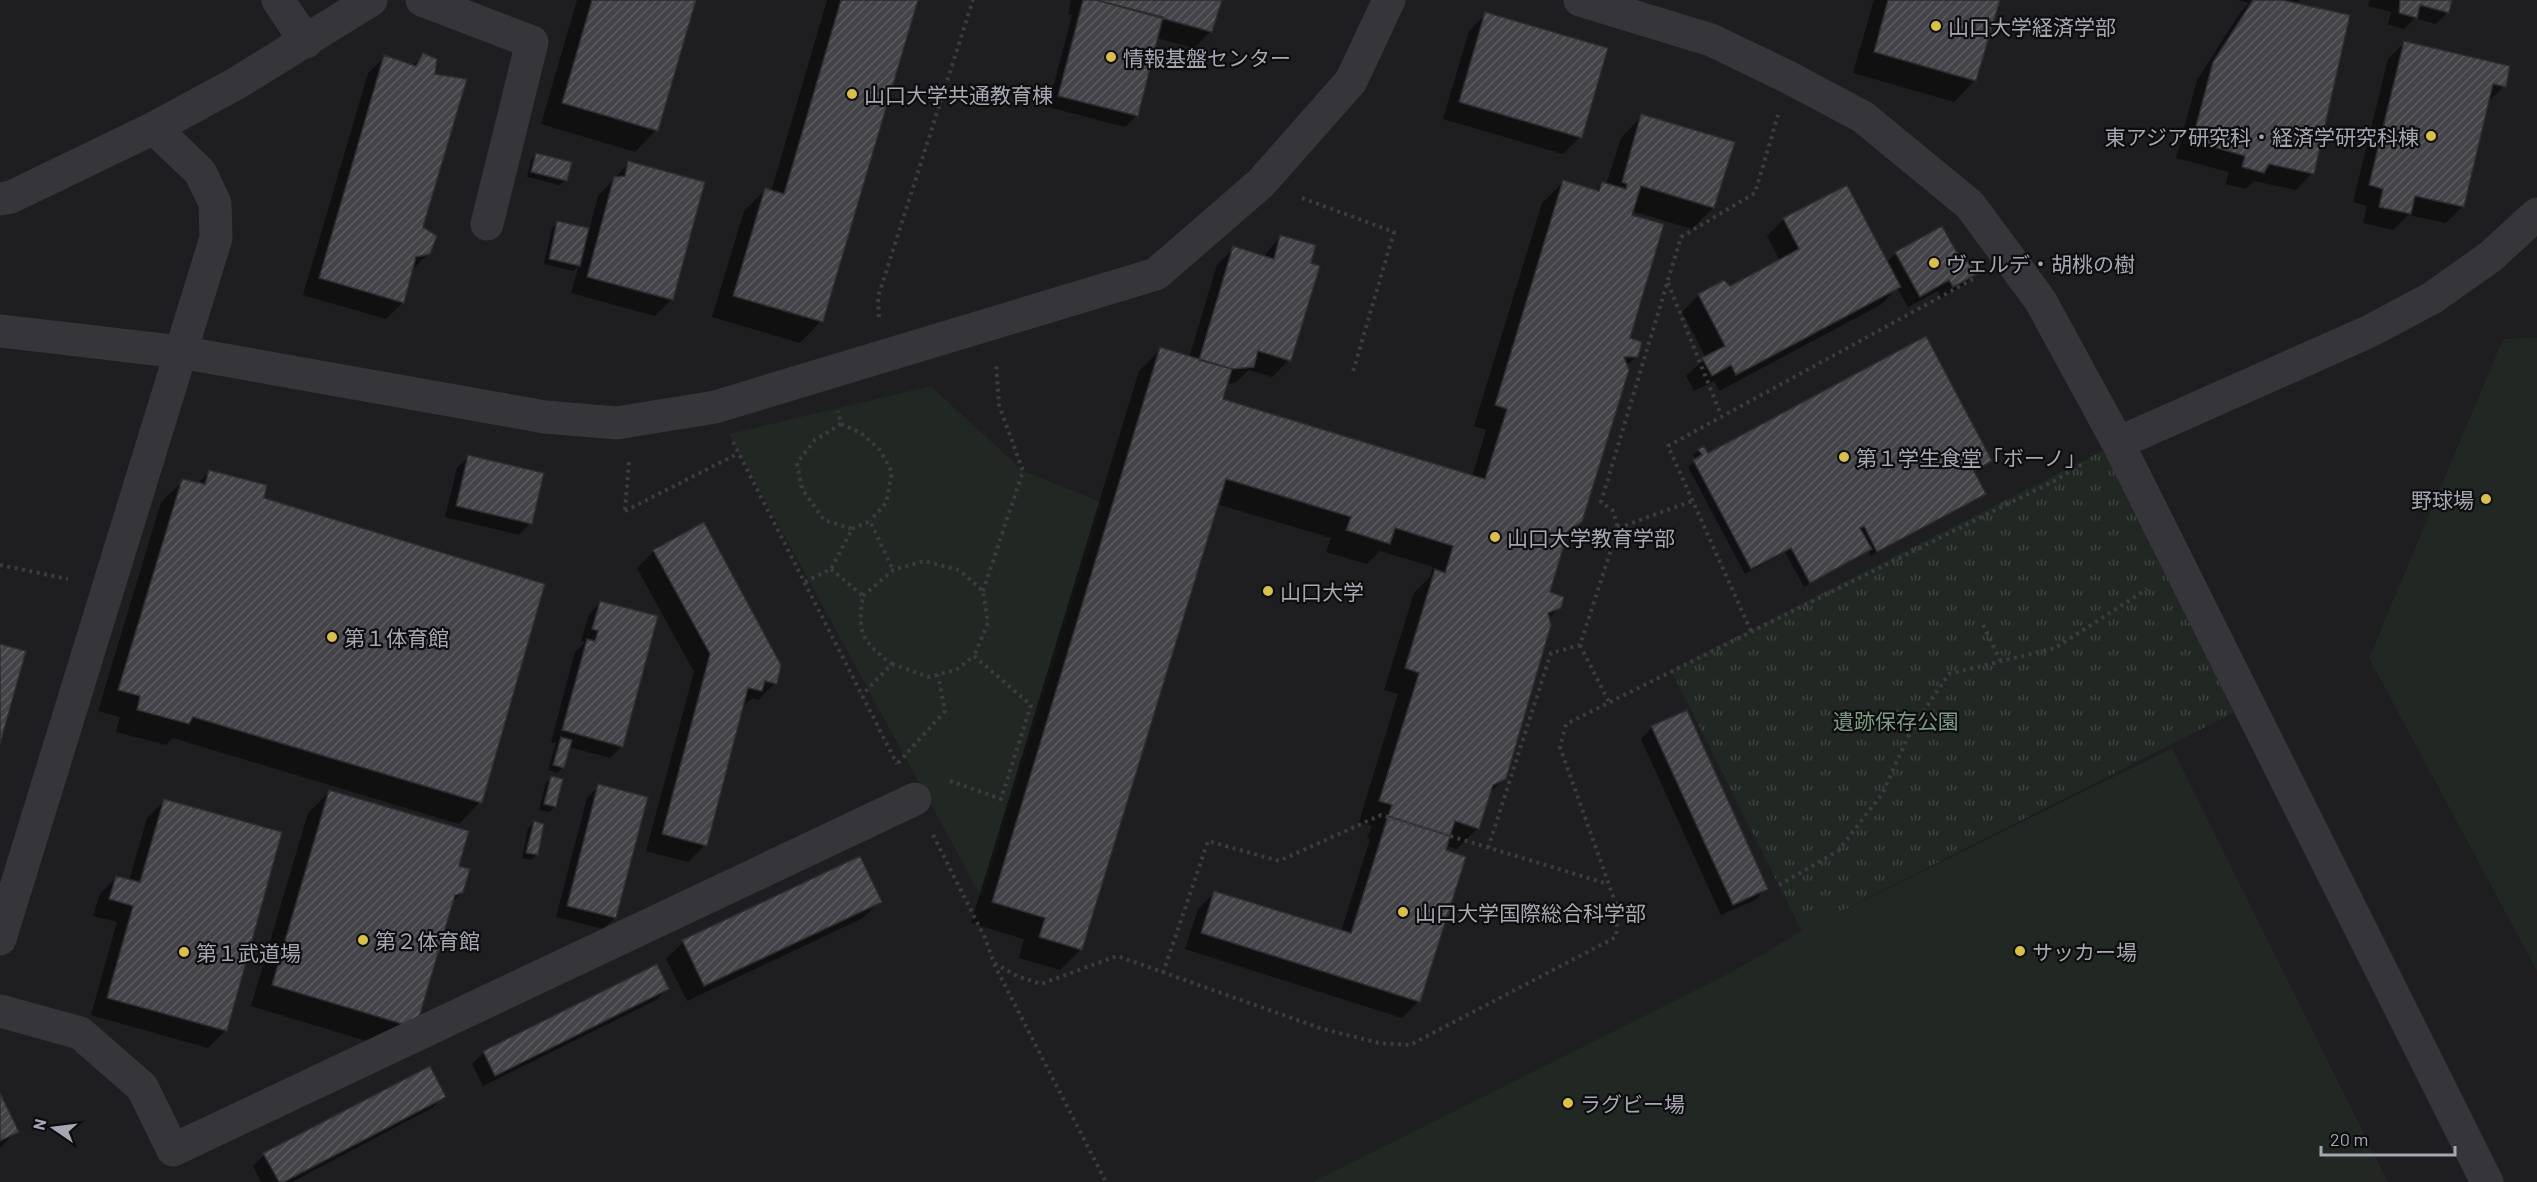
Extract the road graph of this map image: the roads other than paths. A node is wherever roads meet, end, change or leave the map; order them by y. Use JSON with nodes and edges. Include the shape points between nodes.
{"nodes":[{"id":1,"x":278,"y":0,"type":"edge"},
{"id":2,"x":371,"y":0,"type":"edge"},
{"id":3,"x":422,"y":0,"type":"edge"},
{"id":4,"x":1389,"y":0,"type":"edge"},
{"id":5,"x":1580,"y":0,"type":"edge"},
{"id":6,"x":306,"y":42,"type":"junction"},
{"id":7,"x":154,"y":128,"type":"junction"},
{"id":8,"x":0,"y":199,"type":"edge"},
{"id":9,"x":2537,"y":213,"type":"edge"},
{"id":10,"x":487,"y":224,"type":"dead end"},
{"id":11,"x":0,"y":331,"type":"edge"},
{"id":12,"x":180,"y":352,"type":"junction"},
{"id":13,"x":2118,"y":443,"type":"junction"},
{"id":14,"x":915,"y":799,"type":"road end"},
{"id":15,"x":0,"y":939,"type":"edge"},
{"id":16,"x":0,"y":1011,"type":"edge"},
{"id":17,"x":2487,"y":1182,"type":"edge"}],
"edges":[{"from":1,"to":6,"type":"lane"},
{"from":2,"to":6,"type":"lane"},
{"from":3,"to":10,"type":"lane","via":[[532,42]]},
{"from":4,"to":12,"type":"lane","via":[[1352,81],[1261,183],[1156,274],[715,407],[617,423],[546,417]]},
{"from":5,"to":13,"type":"lane","via":[[1711,40],[1788,77],[1863,117],[1970,205],[2040,300]]},
{"from":6,"to":7,"type":"lane"},
{"from":7,"to":8,"type":"lane"},
{"from":7,"to":12,"type":"lane","via":[[200,172],[214,203],[216,238]]},
{"from":9,"to":13,"type":"lane","via":[[2490,256],[2432,298],[2370,331]]},
{"from":11,"to":12,"type":"lane"},
{"from":12,"to":15,"type":"lane"},
{"from":13,"to":17,"type":"lane"},
{"from":14,"to":16,"type":"lane","via":[[173,1150],[142,1087],[80,1033]]}]}
